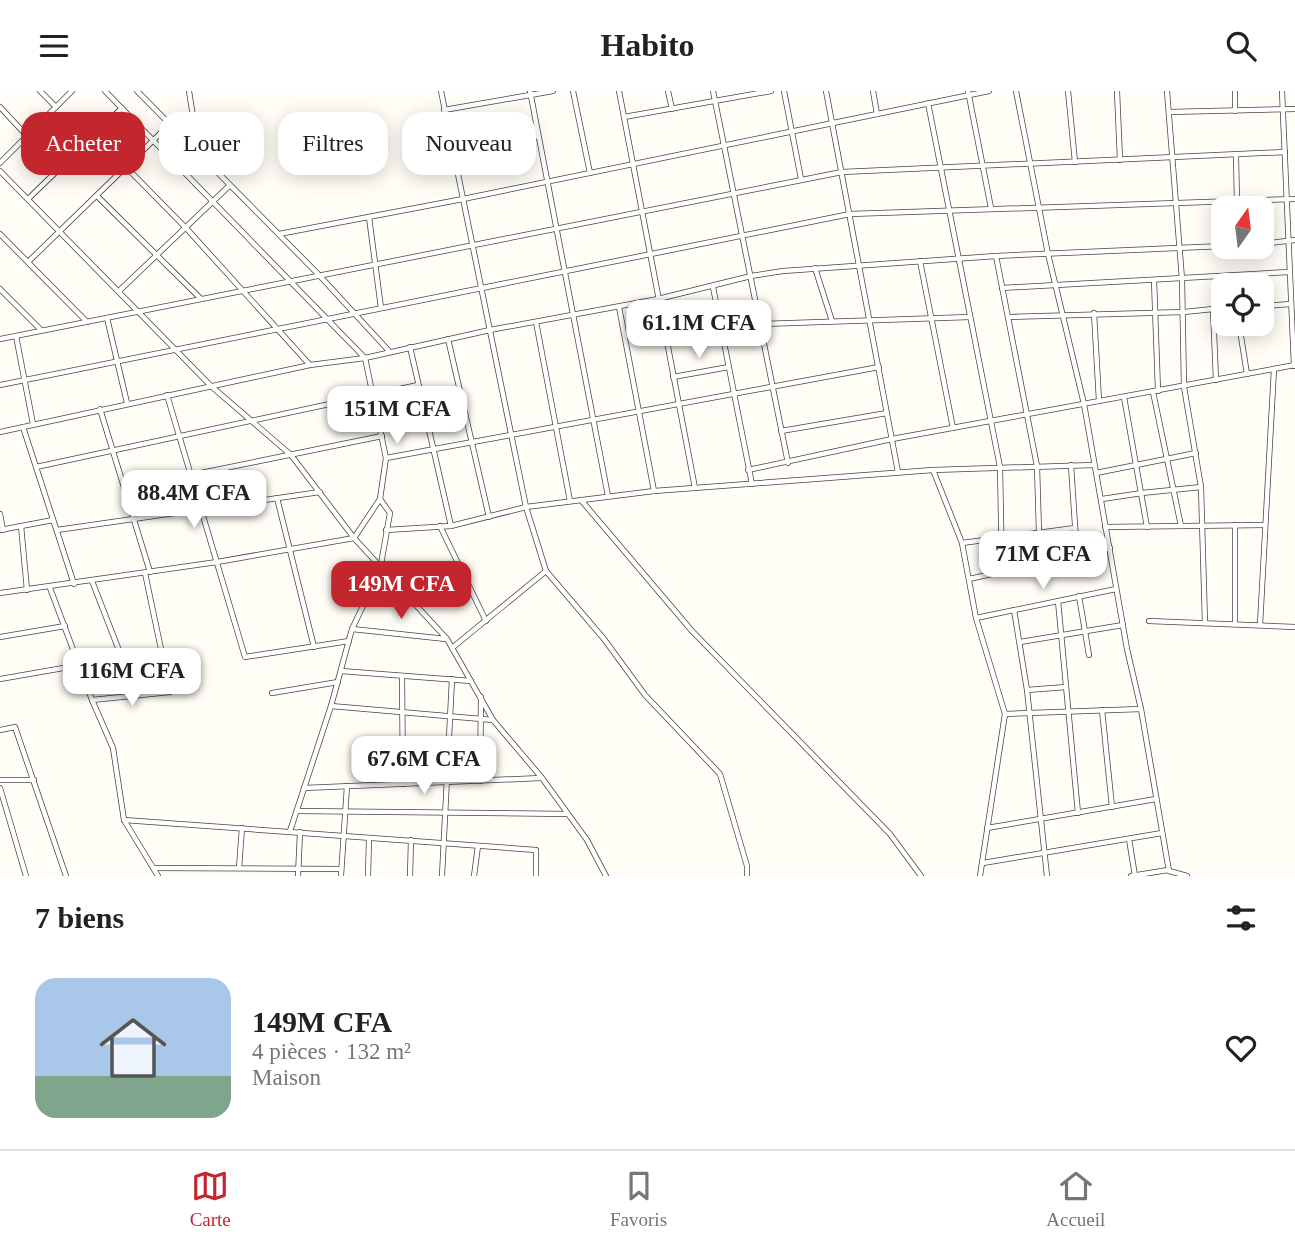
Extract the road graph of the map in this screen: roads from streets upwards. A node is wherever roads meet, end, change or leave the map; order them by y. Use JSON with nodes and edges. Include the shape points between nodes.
{"nodes":[{"id":1,"x":40,"y":91,"type":"edge"},
{"id":2,"x":72,"y":91,"type":"edge"},
{"id":3,"x":137,"y":91,"type":"edge"},
{"id":4,"x":189,"y":91,"type":"edge"},
{"id":5,"x":440,"y":91,"type":"edge"},
{"id":6,"x":552,"y":91,"type":"edge"},
{"id":7,"x":573,"y":91,"type":"edge"},
{"id":8,"x":619,"y":91,"type":"edge"},
{"id":9,"x":668,"y":91,"type":"edge"},
{"id":10,"x":713,"y":91,"type":"edge"},
{"id":11,"x":771,"y":91,"type":"edge"},
{"id":12,"x":785,"y":91,"type":"edge"},
{"id":13,"x":826,"y":91,"type":"edge"},
{"id":14,"x":873,"y":91,"type":"edge"},
{"id":15,"x":989,"y":91,"type":"edge"},
{"id":16,"x":1016,"y":91,"type":"edge"},
{"id":17,"x":1068,"y":91,"type":"edge"},
{"id":18,"x":1117,"y":91,"type":"edge"},
{"id":19,"x":1167,"y":91,"type":"edge"},
{"id":20,"x":1235,"y":91,"type":"edge"},
{"id":21,"x":1282,"y":91,"type":"edge"},
{"id":22,"x":109,"y":92,"type":"edge"},
{"id":23,"x":530,"y":93,"type":"edge"},
{"id":24,"x":969,"y":93,"type":"edge"},
{"id":25,"x":715,"y":101,"type":"junction"},
{"id":26,"x":928,"y":103,"type":"junction"},
{"id":27,"x":0,"y":107,"type":"edge"},
{"id":28,"x":56,"y":107,"type":"junction"},
{"id":29,"x":122,"y":108,"type":"junction"},
{"id":30,"x":672,"y":109,"type":"junction"},
{"id":31,"x":1283,"y":109,"type":"junction"},
{"id":32,"x":1295,"y":109,"type":"edge"},
{"id":33,"x":444,"y":110,"type":"joint"},
{"id":34,"x":1235,"y":111,"type":"junction"},
{"id":35,"x":51,"y":112,"type":"edge"},
{"id":36,"x":118,"y":112,"type":"edge"},
{"id":37,"x":192,"y":112,"type":"edge"},
{"id":38,"x":1169,"y":113,"type":"junction"},
{"id":39,"x":159,"y":114,"type":"edge"},
{"id":40,"x":877,"y":114,"type":"junction"},
{"id":41,"x":624,"y":117,"type":"junction"},
{"id":42,"x":832,"y":123,"type":"junction"},
{"id":43,"x":21,"y":130,"type":"edge"},
{"id":44,"x":792,"y":131,"type":"junction"},
{"id":45,"x":159,"y":134,"type":"edge"},
{"id":46,"x":538,"y":136,"type":"joint"},
{"id":47,"x":153,"y":140,"type":"junction"},
{"id":48,"x":21,"y":142,"type":"edge"},
{"id":49,"x":724,"y":145,"type":"junction"},
{"id":50,"x":145,"y":148,"type":"edge"},
{"id":51,"x":1285,"y":152,"type":"junction"},
{"id":52,"x":1236,"y":156,"type":"junction"},
{"id":53,"x":1172,"y":158,"type":"junction"},
{"id":54,"x":1120,"y":160,"type":"junction"},
{"id":55,"x":1074,"y":162,"type":"junction"},
{"id":56,"x":0,"y":163,"type":"edge"},
{"id":57,"x":1030,"y":163,"type":"junction"},
{"id":58,"x":633,"y":164,"type":"junction"},
{"id":59,"x":983,"y":165,"type":"junction"},
{"id":60,"x":940,"y":167,"type":"junction"},
{"id":61,"x":0,"y":171,"type":"edge"},
{"id":62,"x":842,"y":172,"type":"junction"},
{"id":63,"x":590,"y":173,"type":"junction"},
{"id":64,"x":53,"y":175,"type":"edge"},
{"id":65,"x":118,"y":175,"type":"edge"},
{"id":66,"x":134,"y":175,"type":"edge"},
{"id":67,"x":218,"y":175,"type":"edge"},
{"id":68,"x":458,"y":175,"type":"edge"},
{"id":69,"x":801,"y":179,"type":"junction"},
{"id":70,"x":547,"y":181,"type":"junction"},
{"id":71,"x":229,"y":186,"type":"junction"},
{"id":72,"x":733,"y":193,"type":"junction"},
{"id":73,"x":97,"y":196,"type":"junction"},
{"id":74,"x":1237,"y":196,"type":"edge"},
{"id":75,"x":28,"y":199,"type":"junction"},
{"id":76,"x":463,"y":199,"type":"junction"},
{"id":77,"x":1287,"y":199,"type":"junction"},
{"id":78,"x":1295,"y":199,"type":"edge"},
{"id":79,"x":1274,"y":200,"type":"edge"},
{"id":80,"x":214,"y":202,"type":"junction"},
{"id":81,"x":1211,"y":202,"type":"edge"},
{"id":82,"x":1176,"y":203,"type":"junction"},
{"id":83,"x":1038,"y":207,"type":"junction"},
{"id":84,"x":991,"y":208,"type":"junction"},
{"id":85,"x":949,"y":209,"type":"junction"},
{"id":86,"x":641,"y":211,"type":"junction"},
{"id":87,"x":850,"y":214,"type":"junction"},
{"id":88,"x":369,"y":217,"type":"junction"},
{"id":89,"x":186,"y":228,"type":"junction"},
{"id":90,"x":556,"y":228,"type":"junction"},
{"id":91,"x":61,"y":231,"type":"junction"},
{"id":92,"x":0,"y":234,"type":"edge"},
{"id":93,"x":279,"y":234,"type":"junction"},
{"id":94,"x":743,"y":237,"type":"junction"},
{"id":95,"x":1292,"y":240,"type":"edge"},
{"id":96,"x":1274,"y":242,"type":"edge"},
{"id":97,"x":472,"y":245,"type":"junction"},
{"id":98,"x":1211,"y":246,"type":"edge"},
{"id":99,"x":1180,"y":247,"type":"junction"},
{"id":100,"x":1048,"y":254,"type":"junction"},
{"id":101,"x":157,"y":255,"type":"junction"},
{"id":102,"x":650,"y":255,"type":"junction"},
{"id":103,"x":996,"y":256,"type":"junction"},
{"id":104,"x":959,"y":258,"type":"junction"},
{"id":105,"x":920,"y":261,"type":"junction"},
{"id":106,"x":29,"y":263,"type":"junction"},
{"id":107,"x":376,"y":264,"type":"junction"},
{"id":108,"x":859,"y":265,"type":"junction"},
{"id":109,"x":815,"y":268,"type":"junction"},
{"id":110,"x":565,"y":272,"type":"junction"},
{"id":111,"x":1289,"y":272,"type":"junction"},
{"id":112,"x":319,"y":275,"type":"junction"},
{"id":113,"x":751,"y":276,"type":"junction"},
{"id":114,"x":1182,"y":278,"type":"junction"},
{"id":115,"x":1154,"y":280,"type":"junction"},
{"id":116,"x":292,"y":282,"type":"junction"},
{"id":117,"x":1055,"y":285,"type":"junction"},
{"id":118,"x":713,"y":287,"type":"junction"},
{"id":119,"x":1002,"y":288,"type":"junction"},
{"id":120,"x":0,"y":289,"type":"edge"},
{"id":121,"x":482,"y":289,"type":"junction"},
{"id":122,"x":242,"y":290,"type":"junction"},
{"id":123,"x":119,"y":291,"type":"junction"},
{"id":124,"x":201,"y":299,"type":"junction"},
{"id":125,"x":658,"y":299,"type":"junction"},
{"id":126,"x":1291,"y":304,"type":"junction"},
{"id":127,"x":1274,"y":305,"type":"edge"},
{"id":128,"x":619,"y":307,"type":"junction"},
{"id":129,"x":382,"y":309,"type":"junction"},
{"id":130,"x":1211,"y":309,"type":"edge"},
{"id":131,"x":140,"y":311,"type":"junction"},
{"id":132,"x":1184,"y":312,"type":"junction"},
{"id":133,"x":1094,"y":313,"type":"junction"},
{"id":134,"x":1156,"y":313,"type":"junction"},
{"id":135,"x":354,"y":314,"type":"junction"},
{"id":136,"x":573,"y":315,"type":"junction"},
{"id":137,"x":1062,"y":315,"type":"junction"},
{"id":138,"x":970,"y":317,"type":"junction"},
{"id":139,"x":1008,"y":317,"type":"junction"},
{"id":140,"x":107,"y":318,"type":"junction"},
{"id":141,"x":931,"y":318,"type":"junction"},
{"id":142,"x":329,"y":320,"type":"junction"},
{"id":143,"x":869,"y":320,"type":"junction"},
{"id":144,"x":832,"y":321,"type":"junction"},
{"id":145,"x":87,"y":322,"type":"junction"},
{"id":146,"x":536,"y":322,"type":"junction"},
{"id":147,"x":760,"y":324,"type":"junction"},
{"id":148,"x":490,"y":330,"type":"junction"},
{"id":149,"x":42,"y":331,"type":"junction"},
{"id":150,"x":277,"y":331,"type":"junction"},
{"id":151,"x":16,"y":336,"type":"junction"},
{"id":152,"x":1214,"y":336,"type":"edge"},
{"id":153,"x":1241,"y":336,"type":"edge"},
{"id":154,"x":0,"y":339,"type":"edge"},
{"id":155,"x":448,"y":339,"type":"junction"},
{"id":156,"x":410,"y":347,"type":"junction"},
{"id":157,"x":178,"y":350,"type":"junction"},
{"id":158,"x":389,"y":351,"type":"junction"},
{"id":159,"x":365,"y":358,"type":"junction"},
{"id":160,"x":118,"y":362,"type":"junction"},
{"id":161,"x":310,"y":365,"type":"junction"},
{"id":162,"x":1294,"y":366,"type":"edge"},
{"id":163,"x":729,"y":367,"type":"junction"},
{"id":164,"x":879,"y":367,"type":"junction"},
{"id":165,"x":1274,"y":369,"type":"junction"},
{"id":166,"x":1247,"y":374,"type":"junction"},
{"id":167,"x":673,"y":377,"type":"junction"},
{"id":168,"x":26,"y":380,"type":"junction"},
{"id":169,"x":1216,"y":380,"type":"junction"},
{"id":170,"x":418,"y":385,"type":"junction"},
{"id":171,"x":0,"y":386,"type":"edge"},
{"id":172,"x":211,"y":386,"type":"junction"},
{"id":173,"x":773,"y":387,"type":"junction"},
{"id":174,"x":1184,"y":387,"type":"junction"},
{"id":175,"x":1155,"y":391,"type":"junction"},
{"id":176,"x":735,"y":394,"type":"junction"},
{"id":177,"x":167,"y":395,"type":"junction"},
{"id":178,"x":374,"y":395,"type":"junction"},
{"id":179,"x":1124,"y":397,"type":"junction"},
{"id":180,"x":1099,"y":401,"type":"junction"},
{"id":181,"x":127,"y":403,"type":"junction"},
{"id":182,"x":678,"y":404,"type":"junction"},
{"id":183,"x":1084,"y":404,"type":"junction"},
{"id":184,"x":100,"y":409,"type":"junction"},
{"id":185,"x":640,"y":411,"type":"junction"},
{"id":186,"x":887,"y":413,"type":"junction"},
{"id":187,"x":1027,"y":415,"type":"junction"},
{"id":188,"x":593,"y":420,"type":"junction"},
{"id":189,"x":252,"y":421,"type":"junction"},
{"id":190,"x":991,"y":421,"type":"junction"},
{"id":191,"x":33,"y":424,"type":"junction"},
{"id":192,"x":556,"y":426,"type":"junction"},
{"id":193,"x":23,"y":427,"type":"junction"},
{"id":194,"x":953,"y":428,"type":"junction"},
{"id":195,"x":781,"y":431,"type":"junction"},
{"id":196,"x":0,"y":432,"type":"edge"},
{"id":197,"x":511,"y":435,"type":"junction"},
{"id":198,"x":179,"y":436,"type":"junction"},
{"id":199,"x":382,"y":436,"type":"junction"},
{"id":200,"x":892,"y":439,"type":"junction"},
{"id":201,"x":472,"y":442,"type":"junction"},
{"id":202,"x":432,"y":449,"type":"junction"},
{"id":203,"x":113,"y":450,"type":"junction"},
{"id":204,"x":1196,"y":453,"type":"junction"},
{"id":205,"x":291,"y":454,"type":"junction"},
{"id":206,"x":386,"y":458,"type":"junction"},
{"id":207,"x":1167,"y":459,"type":"junction"},
{"id":208,"x":788,"y":463,"type":"junction"},
{"id":209,"x":1071,"y":465,"type":"junction"},
{"id":210,"x":1095,"y":465,"type":"junction"},
{"id":211,"x":1137,"y":465,"type":"junction"},
{"id":212,"x":1037,"y":466,"type":"junction"},
{"id":213,"x":36,"y":467,"type":"junction"},
{"id":214,"x":1000,"y":467,"type":"junction"},
{"id":215,"x":748,"y":470,"type":"junction"},
{"id":216,"x":933,"y":470,"type":"junction"},
{"id":217,"x":898,"y":472,"type":"junction"},
{"id":218,"x":1096,"y":473,"type":"junction"},
{"id":219,"x":191,"y":475,"type":"junction"},
{"id":220,"x":752,"y":484,"type":"junction"},
{"id":221,"x":1201,"y":487,"type":"junction"},
{"id":222,"x":695,"y":488,"type":"junction"},
{"id":223,"x":1174,"y":489,"type":"junction"},
{"id":224,"x":654,"y":491,"type":"junction"},
{"id":225,"x":321,"y":492,"type":"junction"},
{"id":226,"x":1142,"y":493,"type":"junction"},
{"id":227,"x":608,"y":496,"type":"junction"},
{"id":228,"x":277,"y":498,"type":"junction"},
{"id":229,"x":380,"y":499,"type":"junction"},
{"id":230,"x":1102,"y":499,"type":"junction"},
{"id":231,"x":581,"y":500,"type":"junction"},
{"id":232,"x":570,"y":501,"type":"junction"},
{"id":233,"x":526,"y":507,"type":"junction"},
{"id":234,"x":201,"y":509,"type":"junction"},
{"id":235,"x":0,"y":514,"type":"edge"},
{"id":236,"x":489,"y":517,"type":"junction"},
{"id":237,"x":135,"y":519,"type":"junction"},
{"id":238,"x":53,"y":520,"type":"junction"},
{"id":239,"x":1234,"y":525,"type":"junction"},
{"id":240,"x":1266,"y":525,"type":"junction"},
{"id":241,"x":22,"y":526,"type":"junction"},
{"id":242,"x":439,"y":526,"type":"junction"},
{"id":243,"x":451,"y":526,"type":"junction"},
{"id":244,"x":1181,"y":526,"type":"junction"},
{"id":245,"x":1202,"y":526,"type":"junction"},
{"id":246,"x":1105,"y":527,"type":"junction"},
{"id":247,"x":1147,"y":527,"type":"junction"},
{"id":248,"x":1075,"y":528,"type":"junction"},
{"id":249,"x":2,"y":530,"type":"edge"},
{"id":250,"x":57,"y":530,"type":"junction"},
{"id":251,"x":386,"y":530,"type":"junction"},
{"id":252,"x":1039,"y":533,"type":"junction"},
{"id":253,"x":354,"y":538,"type":"junction"},
{"id":254,"x":1001,"y":538,"type":"junction"},
{"id":255,"x":962,"y":543,"type":"junction"},
{"id":256,"x":1110,"y":548,"type":"junction"},
{"id":257,"x":290,"y":551,"type":"junction"},
{"id":258,"x":1077,"y":555,"type":"junction"},
{"id":259,"x":217,"y":562,"type":"junction"},
{"id":260,"x":380,"y":570,"type":"junction"},
{"id":261,"x":546,"y":571,"type":"junction"},
{"id":262,"x":1002,"y":571,"type":"junction"},
{"id":263,"x":148,"y":573,"type":"junction"},
{"id":264,"x":969,"y":579,"type":"junction"},
{"id":265,"x":92,"y":581,"type":"junction"},
{"id":266,"x":74,"y":584,"type":"junction"},
{"id":267,"x":50,"y":588,"type":"junction"},
{"id":268,"x":1116,"y":589,"type":"junction"},
{"id":269,"x":27,"y":590,"type":"junction"},
{"id":270,"x":0,"y":593,"type":"edge"},
{"id":271,"x":1079,"y":596,"type":"junction"},
{"id":272,"x":1058,"y":601,"type":"junction"},
{"id":273,"x":1014,"y":610,"type":"junction"},
{"id":274,"x":976,"y":618,"type":"junction"},
{"id":275,"x":486,"y":621,"type":"junction"},
{"id":276,"x":1149,"y":621,"type":"dead end"},
{"id":277,"x":1205,"y":623,"type":"junction"},
{"id":278,"x":1235,"y":624,"type":"junction"},
{"id":279,"x":1123,"y":625,"type":"junction"},
{"id":280,"x":1260,"y":625,"type":"junction"},
{"id":281,"x":65,"y":626,"type":"junction"},
{"id":282,"x":1295,"y":627,"type":"edge"},
{"id":283,"x":352,"y":629,"type":"junction"},
{"id":284,"x":1084,"y":632,"type":"junction"},
{"id":285,"x":1061,"y":636,"type":"junction"},
{"id":286,"x":0,"y":637,"type":"edge"},
{"id":287,"x":447,"y":639,"type":"junction"},
{"id":288,"x":349,"y":641,"type":"junction"},
{"id":289,"x":1020,"y":642,"type":"junction"},
{"id":290,"x":314,"y":647,"type":"junction"},
{"id":291,"x":452,"y":648,"type":"junction"},
{"id":292,"x":161,"y":651,"type":"junction"},
{"id":293,"x":1089,"y":655,"type":"dead end"},
{"id":294,"x":122,"y":657,"type":"junction"},
{"id":295,"x":80,"y":665,"type":"junction"},
{"id":296,"x":341,"y":671,"type":"junction"},
{"id":297,"x":402,"y":676,"type":"junction"},
{"id":298,"x":0,"y":679,"type":"edge"},
{"id":299,"x":452,"y":680,"type":"junction"},
{"id":300,"x":471,"y":681,"type":"junction"},
{"id":301,"x":338,"y":682,"type":"junction"},
{"id":302,"x":1066,"y":687,"type":"junction"},
{"id":303,"x":1027,"y":690,"type":"junction"},
{"id":304,"x":272,"y":693,"type":"dead end"},
{"id":305,"x":481,"y":696,"type":"junction"},
{"id":306,"x":92,"y":700,"type":"junction"},
{"id":307,"x":331,"y":706,"type":"junction"},
{"id":308,"x":1141,"y":709,"type":"junction"},
{"id":309,"x":1102,"y":710,"type":"junction"},
{"id":310,"x":1069,"y":711,"type":"junction"},
{"id":311,"x":403,"y":712,"type":"junction"},
{"id":312,"x":1029,"y":713,"type":"junction"},
{"id":313,"x":1005,"y":715,"type":"junction"},
{"id":314,"x":450,"y":716,"type":"junction"},
{"id":315,"x":480,"y":719,"type":"junction"},
{"id":316,"x":492,"y":720,"type":"junction"},
{"id":317,"x":0,"y":730,"type":"edge"},
{"id":318,"x":542,"y":778,"type":"junction"},
{"id":319,"x":0,"y":780,"type":"edge"},
{"id":320,"x":34,"y":780,"type":"junction"},
{"id":321,"x":480,"y":781,"type":"junction"},
{"id":322,"x":447,"y":782,"type":"junction"},
{"id":323,"x":403,"y":784,"type":"junction"},
{"id":324,"x":347,"y":786,"type":"junction"},
{"id":325,"x":0,"y":788,"type":"edge"},
{"id":326,"x":304,"y":788,"type":"junction"},
{"id":327,"x":1156,"y":799,"type":"junction"},
{"id":328,"x":1112,"y":807,"type":"junction"},
{"id":329,"x":297,"y":811,"type":"junction"},
{"id":330,"x":345,"y":812,"type":"junction"},
{"id":331,"x":446,"y":813,"type":"junction"},
{"id":332,"x":1078,"y":813,"type":"junction"},
{"id":333,"x":567,"y":814,"type":"junction"},
{"id":334,"x":1041,"y":819,"type":"junction"},
{"id":335,"x":124,"y":820,"type":"junction"},
{"id":336,"x":242,"y":828,"type":"junction"},
{"id":337,"x":987,"y":828,"type":"junction"},
{"id":338,"x":290,"y":831,"type":"junction"},
{"id":339,"x":300,"y":832,"type":"junction"},
{"id":340,"x":1162,"y":833,"type":"junction"},
{"id":341,"x":344,"y":835,"type":"junction"},
{"id":342,"x":369,"y":838,"type":"junction"},
{"id":343,"x":1129,"y":839,"type":"junction"},
{"id":344,"x":411,"y":840,"type":"junction"},
{"id":345,"x":444,"y":843,"type":"junction"},
{"id":346,"x":478,"y":846,"type":"junction"},
{"id":347,"x":1045,"y":853,"type":"junction"},
{"id":348,"x":983,"y":863,"type":"junction"},
{"id":349,"x":154,"y":868,"type":"junction"},
{"id":350,"x":239,"y":868,"type":"junction"},
{"id":351,"x":299,"y":868,"type":"junction"},
{"id":352,"x":341,"y":869,"type":"junction"},
{"id":353,"x":1168,"y":870,"type":"junction"},
{"id":354,"x":26,"y":876,"type":"edge"},
{"id":355,"x":66,"y":876,"type":"edge"},
{"id":356,"x":158,"y":876,"type":"edge"},
{"id":357,"x":299,"y":876,"type":"edge"},
{"id":358,"x":341,"y":876,"type":"edge"},
{"id":359,"x":368,"y":876,"type":"edge"},
{"id":360,"x":410,"y":876,"type":"edge"},
{"id":361,"x":442,"y":876,"type":"edge"},
{"id":362,"x":474,"y":876,"type":"edge"},
{"id":363,"x":536,"y":876,"type":"edge"},
{"id":364,"x":606,"y":876,"type":"edge"},
{"id":365,"x":747,"y":876,"type":"edge"},
{"id":366,"x":921,"y":876,"type":"edge"},
{"id":367,"x":980,"y":876,"type":"edge"},
{"id":368,"x":1047,"y":876,"type":"edge"},
{"id":369,"x":1133,"y":876,"type":"edge"},
{"id":370,"x":1187,"y":876,"type":"edge"}],
"edges":[{"from":1,"to":28,"type":"street"},
{"from":2,"to":28,"type":"street"},
{"from":3,"to":39,"type":"street"},
{"from":4,"to":37,"type":"street"},
{"from":5,"to":33,"type":"street"},
{"from":6,"to":23,"type":"street"},
{"from":7,"to":63,"type":"street"},
{"from":8,"to":41,"type":"street"},
{"from":9,"to":30,"type":"street"},
{"from":10,"to":25,"type":"street"},
{"from":11,"to":25,"type":"street"},
{"from":12,"to":44,"type":"street"},
{"from":13,"to":42,"type":"street"},
{"from":14,"to":40,"type":"street"},
{"from":15,"to":24,"type":"street"},
{"from":16,"to":57,"type":"street"},
{"from":17,"to":55,"type":"street"},
{"from":18,"to":54,"type":"street"},
{"from":19,"to":38,"type":"street"},
{"from":20,"to":34,"type":"street"},
{"from":21,"to":31,"type":"street"},
{"from":22,"to":29,"type":"street"},
{"from":23,"to":33,"type":"street"},
{"from":23,"to":46,"type":"street"},
{"from":24,"to":26,"type":"street"},
{"from":24,"to":59,"type":"street"},
{"from":25,"to":30,"type":"street"},
{"from":25,"to":49,"type":"street"},
{"from":26,"to":40,"type":"street"},
{"from":26,"to":60,"type":"street"},
{"from":27,"to":43,"type":"street"},
{"from":28,"to":35,"type":"street"},
{"from":29,"to":36,"type":"street"},
{"from":29,"to":47,"type":"street"},
{"from":30,"to":41,"type":"street"},
{"from":31,"to":32,"type":"street"},
{"from":31,"to":34,"type":"street"},
{"from":31,"to":51,"type":"street"},
{"from":34,"to":38,"type":"street"},
{"from":38,"to":53,"type":"street"},
{"from":40,"to":42,"type":"street"},
{"from":41,"to":58,"type":"street"},
{"from":42,"to":44,"type":"street"},
{"from":42,"to":62,"type":"street"},
{"from":44,"to":49,"type":"street"},
{"from":44,"to":69,"type":"street"},
{"from":45,"to":47,"type":"street"},
{"from":46,"to":70,"type":"street"},
{"from":47,"to":50,"type":"street"},
{"from":47,"to":80,"type":"street"},
{"from":48,"to":56,"type":"street"},
{"from":49,"to":58,"type":"street"},
{"from":49,"to":72,"type":"street"},
{"from":51,"to":52,"type":"street"},
{"from":51,"to":77,"type":"street"},
{"from":52,"to":53,"type":"street"},
{"from":52,"to":74,"type":"street"},
{"from":53,"to":54,"type":"street"},
{"from":53,"to":82,"type":"street"},
{"from":54,"to":55,"type":"street"},
{"from":55,"to":57,"type":"street"},
{"from":57,"to":59,"type":"street"},
{"from":57,"to":83,"type":"street"},
{"from":58,"to":63,"type":"street"},
{"from":58,"to":86,"type":"street"},
{"from":59,"to":60,"type":"street"},
{"from":59,"to":84,"type":"street"},
{"from":60,"to":62,"type":"street"},
{"from":60,"to":85,"type":"street"},
{"from":61,"to":75,"type":"street"},
{"from":62,"to":69,"type":"street"},
{"from":62,"to":87,"type":"street"},
{"from":63,"to":70,"type":"street"},
{"from":64,"to":75,"type":"street"},
{"from":65,"to":73,"type":"street"},
{"from":66,"to":89,"type":"street"},
{"from":67,"to":71,"type":"street"},
{"from":68,"to":76,"type":"street"},
{"from":69,"to":72,"type":"street"},
{"from":70,"to":76,"type":"street"},
{"from":70,"to":90,"type":"street"},
{"from":71,"to":80,"type":"street"},
{"from":71,"to":93,"type":"street"},
{"from":72,"to":86,"type":"street"},
{"from":72,"to":94,"type":"street"},
{"from":73,"to":91,"type":"street"},
{"from":73,"to":101,"type":"street"},
{"from":75,"to":91,"type":"street"},
{"from":76,"to":88,"type":"street"},
{"from":76,"to":97,"type":"street"},
{"from":77,"to":78,"type":"street"},
{"from":77,"to":79,"type":"street"},
{"from":77,"to":95,"type":"street"},
{"from":80,"to":89,"type":"street"},
{"from":80,"to":116,"type":"street"},
{"from":81,"to":82,"type":"street"},
{"from":82,"to":83,"type":"street"},
{"from":82,"to":99,"type":"street"},
{"from":83,"to":84,"type":"street"},
{"from":83,"to":100,"type":"street"},
{"from":84,"to":85,"type":"street"},
{"from":85,"to":87,"type":"street"},
{"from":85,"to":104,"type":"street"},
{"from":86,"to":90,"type":"street"},
{"from":86,"to":102,"type":"street"},
{"from":87,"to":94,"type":"street"},
{"from":87,"to":108,"type":"street"},
{"from":88,"to":93,"type":"street"},
{"from":88,"to":107,"type":"street"},
{"from":89,"to":101,"type":"street"},
{"from":89,"to":122,"type":"street"},
{"from":90,"to":97,"type":"street"},
{"from":90,"to":110,"type":"street"},
{"from":91,"to":106,"type":"street"},
{"from":91,"to":123,"type":"street"},
{"from":92,"to":106,"type":"street"},
{"from":93,"to":112,"type":"street"},
{"from":94,"to":102,"type":"street"},
{"from":94,"to":113,"type":"street"},
{"from":95,"to":96,"type":"street"},
{"from":95,"to":111,"type":"street"},
{"from":97,"to":107,"type":"street"},
{"from":97,"to":121,"type":"street"},
{"from":98,"to":99,"type":"street"},
{"from":99,"to":100,"type":"street"},
{"from":99,"to":114,"type":"street"},
{"from":100,"to":103,"type":"street"},
{"from":100,"to":117,"type":"street"},
{"from":101,"to":123,"type":"street"},
{"from":101,"to":124,"type":"street"},
{"from":102,"to":110,"type":"street"},
{"from":102,"to":125,"type":"street"},
{"from":103,"to":104,"type":"street"},
{"from":103,"to":119,"type":"street"},
{"from":104,"to":105,"type":"street"},
{"from":104,"to":138,"type":"street"},
{"from":105,"to":108,"type":"street"},
{"from":105,"to":141,"type":"street"},
{"from":106,"to":145,"type":"street"},
{"from":107,"to":112,"type":"street"},
{"from":107,"to":129,"type":"street"},
{"from":108,"to":109,"type":"street"},
{"from":108,"to":143,"type":"street"},
{"from":109,"to":113,"type":"street"},
{"from":109,"to":144,"type":"street"},
{"from":110,"to":121,"type":"street"},
{"from":110,"to":136,"type":"street"},
{"from":111,"to":114,"type":"street"},
{"from":111,"to":126,"type":"street"},
{"from":112,"to":116,"type":"street"},
{"from":112,"to":135,"type":"street"},
{"from":113,"to":118,"type":"street"},
{"from":113,"to":147,"type":"street"},
{"from":114,"to":115,"type":"street"},
{"from":114,"to":132,"type":"street"},
{"from":115,"to":117,"type":"street"},
{"from":115,"to":134,"type":"street"},
{"from":116,"to":122,"type":"street"},
{"from":116,"to":142,"type":"street"},
{"from":117,"to":119,"type":"street"},
{"from":117,"to":137,"type":"street"},
{"from":118,"to":125,"type":"street"},
{"from":118,"to":163,"type":"street"},
{"from":119,"to":139,"type":"street"},
{"from":120,"to":149,"type":"street"},
{"from":121,"to":129,"type":"street"},
{"from":121,"to":148,"type":"street"},
{"from":122,"to":124,"type":"street"},
{"from":122,"to":150,"type":"street"},
{"from":123,"to":131,"type":"street"},
{"from":124,"to":131,"type":"street"},
{"from":125,"to":128,"type":"street"},
{"from":125,"to":167,"type":"street"},
{"from":126,"to":127,"type":"street"},
{"from":126,"to":162,"type":"street"},
{"from":128,"to":136,"type":"street"},
{"from":128,"to":185,"type":"street"},
{"from":129,"to":135,"type":"street"},
{"from":130,"to":132,"type":"street"},
{"from":131,"to":140,"type":"street"},
{"from":131,"to":157,"type":"street"},
{"from":132,"to":134,"type":"street"},
{"from":132,"to":174,"type":"street"},
{"from":133,"to":134,"type":"street"},
{"from":133,"to":137,"type":"street"},
{"from":133,"to":180,"type":"street"},
{"from":134,"to":175,"type":"street"},
{"from":135,"to":142,"type":"street"},
{"from":135,"to":158,"type":"street"},
{"from":136,"to":146,"type":"street"},
{"from":136,"to":188,"type":"street"},
{"from":137,"to":139,"type":"street"},
{"from":137,"to":183,"type":"street"},
{"from":138,"to":141,"type":"street"},
{"from":138,"to":190,"type":"street"},
{"from":139,"to":187,"type":"street"},
{"from":140,"to":145,"type":"street"},
{"from":140,"to":160,"type":"street"},
{"from":141,"to":143,"type":"street"},
{"from":141,"to":194,"type":"street"},
{"from":142,"to":150,"type":"street"},
{"from":142,"to":159,"type":"street"},
{"from":143,"to":144,"type":"street"},
{"from":143,"to":164,"type":"street"},
{"from":144,"to":147,"type":"street"},
{"from":145,"to":149,"type":"street"},
{"from":146,"to":148,"type":"street"},
{"from":146,"to":192,"type":"street"},
{"from":147,"to":173,"type":"street"},
{"from":148,"to":155,"type":"street"},
{"from":148,"to":197,"type":"street"},
{"from":149,"to":151,"type":"street"},
{"from":150,"to":157,"type":"street"},
{"from":150,"to":161,"type":"street"},
{"from":151,"to":154,"type":"street"},
{"from":151,"to":168,"type":"street"},
{"from":152,"to":169,"type":"street"},
{"from":153,"to":166,"type":"street"},
{"from":155,"to":156,"type":"street"},
{"from":155,"to":201,"type":"street"},
{"from":156,"to":158,"type":"street"},
{"from":156,"to":170,"type":"street"},
{"from":157,"to":160,"type":"street"},
{"from":157,"to":172,"type":"street"},
{"from":158,"to":159,"type":"street"},
{"from":159,"to":161,"type":"street"},
{"from":159,"to":178,"type":"street"},
{"from":160,"to":168,"type":"street"},
{"from":160,"to":181,"type":"street"},
{"from":161,"to":172,"type":"street"},
{"from":162,"to":165,"type":"street"},
{"from":163,"to":167,"type":"street"},
{"from":163,"to":176,"type":"street"},
{"from":164,"to":173,"type":"street"},
{"from":164,"to":186,"type":"street"},
{"from":165,"to":166,"type":"street"},
{"from":165,"to":240,"type":"street"},
{"from":166,"to":169,"type":"street"},
{"from":167,"to":182,"type":"street"},
{"from":168,"to":171,"type":"street"},
{"from":168,"to":191,"type":"street"},
{"from":169,"to":174,"type":"street"},
{"from":170,"to":178,"type":"street"},
{"from":170,"to":202,"type":"street"},
{"from":172,"to":177,"type":"street"},
{"from":172,"to":189,"type":"street"},
{"from":173,"to":176,"type":"street"},
{"from":173,"to":195,"type":"street"},
{"from":174,"to":175,"type":"street"},
{"from":174,"to":204,"type":"street"},
{"from":175,"to":179,"type":"street"},
{"from":175,"to":207,"type":"street"},
{"from":176,"to":182,"type":"street"},
{"from":176,"to":215,"type":"street"},
{"from":177,"to":181,"type":"street"},
{"from":177,"to":198,"type":"street"},
{"from":178,"to":189,"type":"street"},
{"from":178,"to":199,"type":"street"},
{"from":179,"to":180,"type":"street"},
{"from":179,"to":211,"type":"street"},
{"from":180,"to":183,"type":"street"},
{"from":181,"to":184,"type":"street"},
{"from":182,"to":185,"type":"street"},
{"from":182,"to":222,"type":"street"},
{"from":183,"to":187,"type":"street"},
{"from":183,"to":210,"type":"street"},
{"from":184,"to":191,"type":"street"},
{"from":184,"to":203,"type":"street"},
{"from":185,"to":188,"type":"street"},
{"from":185,"to":224,"type":"street"},
{"from":186,"to":195,"type":"street"},
{"from":186,"to":200,"type":"street"},
{"from":187,"to":190,"type":"street"},
{"from":187,"to":212,"type":"street"},
{"from":188,"to":192,"type":"street"},
{"from":188,"to":227,"type":"street"},
{"from":189,"to":198,"type":"street"},
{"from":189,"to":205,"type":"street"},
{"from":190,"to":194,"type":"street"},
{"from":190,"to":214,"type":"street"},
{"from":191,"to":193,"type":"street"},
{"from":192,"to":197,"type":"street"},
{"from":192,"to":232,"type":"street"},
{"from":193,"to":196,"type":"street"},
{"from":193,"to":213,"type":"street"},
{"from":194,"to":200,"type":"street"},
{"from":195,"to":208,"type":"street"},
{"from":197,"to":201,"type":"street"},
{"from":197,"to":233,"type":"street"},
{"from":198,"to":203,"type":"street"},
{"from":198,"to":219,"type":"street"},
{"from":199,"to":205,"type":"street"},
{"from":199,"to":206,"type":"street"},
{"from":200,"to":208,"type":"street"},
{"from":200,"to":217,"type":"street"},
{"from":201,"to":202,"type":"street"},
{"from":201,"to":236,"type":"street"},
{"from":202,"to":206,"type":"street"},
{"from":202,"to":243,"type":"street"},
{"from":203,"to":213,"type":"street"},
{"from":203,"to":237,"type":"street"},
{"from":204,"to":207,"type":"street"},
{"from":204,"to":221,"type":"street"},
{"from":205,"to":219,"type":"street"},
{"from":205,"to":225,"type":"street"},
{"from":206,"to":229,"type":"street"},
{"from":207,"to":211,"type":"street"},
{"from":207,"to":223,"type":"street"},
{"from":208,"to":215,"type":"street"},
{"from":209,"to":210,"type":"street"},
{"from":209,"to":212,"type":"street"},
{"from":209,"to":248,"type":"street"},
{"from":210,"to":218,"type":"street"},
{"from":211,"to":218,"type":"street"},
{"from":211,"to":226,"type":"street"},
{"from":212,"to":214,"type":"street"},
{"from":212,"to":252,"type":"street"},
{"from":213,"to":238,"type":"street"},
{"from":214,"to":216,"type":"street"},
{"from":214,"to":254,"type":"street"},
{"from":215,"to":220,"type":"street"},
{"from":216,"to":217,"type":"street"},
{"from":216,"to":255,"type":"street"},
{"from":217,"to":220,"type":"street"},
{"from":218,"to":230,"type":"street"},
{"from":219,"to":234,"type":"street"},
{"from":220,"to":222,"type":"street"},
{"from":221,"to":223,"type":"street"},
{"from":221,"to":245,"type":"street"},
{"from":222,"to":224,"type":"street"},
{"from":223,"to":226,"type":"street"},
{"from":223,"to":244,"type":"street"},
{"from":224,"to":227,"type":"street"},
{"from":225,"to":228,"type":"street"},
{"from":225,"to":253,"type":"street"},
{"from":226,"to":230,"type":"street"},
{"from":226,"to":247,"type":"street"},
{"from":227,"to":231,"type":"street"},
{"from":228,"to":234,"type":"street"},
{"from":228,"to":257,"type":"street"},
{"from":229,"to":251,"type":"street","via":[[390,513]]},
{"from":229,"to":253,"type":"street"},
{"from":230,"to":246,"type":"street"},
{"from":231,"to":232,"type":"street"},
{"from":231,"to":366,"type":"street","via":[[692,631],[890,834]]},
{"from":232,"to":233,"type":"street"},
{"from":233,"to":236,"type":"street"},
{"from":233,"to":261,"type":"street"},
{"from":234,"to":237,"type":"street"},
{"from":234,"to":259,"type":"street"},
{"from":235,"to":249,"type":"street"},
{"from":236,"to":243,"type":"street"},
{"from":237,"to":250,"type":"street"},
{"from":237,"to":263,"type":"street"},
{"from":238,"to":241,"type":"street"},
{"from":238,"to":250,"type":"street"},
{"from":239,"to":240,"type":"street"},
{"from":239,"to":245,"type":"street"},
{"from":239,"to":278,"type":"street"},
{"from":240,"to":280,"type":"street"},
{"from":241,"to":249,"type":"street"},
{"from":241,"to":269,"type":"street"},
{"from":242,"to":243,"type":"street"},
{"from":242,"to":251,"type":"street"},
{"from":242,"to":275,"type":"street"},
{"from":244,"to":245,"type":"street"},
{"from":244,"to":247,"type":"street"},
{"from":245,"to":277,"type":"street"},
{"from":246,"to":247,"type":"street"},
{"from":246,"to":256,"type":"street"},
{"from":248,"to":252,"type":"street"},
{"from":248,"to":258,"type":"street"},
{"from":250,"to":266,"type":"street"},
{"from":251,"to":260,"type":"street"},
{"from":252,"to":254,"type":"street"},
{"from":253,"to":257,"type":"street"},
{"from":253,"to":260,"type":"street"},
{"from":254,"to":255,"type":"street"},
{"from":254,"to":262,"type":"street"},
{"from":255,"to":264,"type":"street"},
{"from":256,"to":258,"type":"street"},
{"from":256,"to":268,"type":"street"},
{"from":257,"to":259,"type":"street"},
{"from":257,"to":290,"type":"street"},
{"from":258,"to":262,"type":"street"},
{"from":259,"to":263,"type":"street"},
{"from":259,"to":290,"type":"street","via":[[245,657]]},
{"from":260,"to":283,"type":"street"},
{"from":260,"to":287,"type":"street"},
{"from":261,"to":275,"type":"street"},
{"from":261,"to":365,"type":"street","via":[[645,695],[720,774]]},
{"from":262,"to":264,"type":"street"},
{"from":263,"to":265,"type":"street"},
{"from":263,"to":292,"type":"street"},
{"from":264,"to":274,"type":"street"},
{"from":265,"to":266,"type":"street"},
{"from":265,"to":294,"type":"street"},
{"from":266,"to":267,"type":"street"},
{"from":267,"to":269,"type":"street"},
{"from":267,"to":281,"type":"street"},
{"from":268,"to":271,"type":"street"},
{"from":268,"to":279,"type":"street"},
{"from":269,"to":270,"type":"street"},
{"from":271,"to":272,"type":"street"},
{"from":271,"to":284,"type":"street"},
{"from":272,"to":273,"type":"street"},
{"from":272,"to":285,"type":"street"},
{"from":273,"to":274,"type":"street"},
{"from":273,"to":289,"type":"street"},
{"from":274,"to":313,"type":"street"},
{"from":275,"to":291,"type":"street"},
{"from":276,"to":277,"type":"street"},
{"from":277,"to":278,"type":"street"},
{"from":278,"to":280,"type":"street"},
{"from":279,"to":284,"type":"street"},
{"from":279,"to":308,"type":"street"},
{"from":280,"to":282,"type":"street"},
{"from":281,"to":286,"type":"street"},
{"from":281,"to":295,"type":"street"},
{"from":283,"to":287,"type":"street"},
{"from":283,"to":288,"type":"street"},
{"from":284,"to":285,"type":"street"},
{"from":284,"to":293,"type":"street"},
{"from":285,"to":289,"type":"street"},
{"from":285,"to":302,"type":"street"},
{"from":287,"to":291,"type":"street"},
{"from":288,"to":290,"type":"street"},
{"from":288,"to":296,"type":"street"},
{"from":289,"to":303,"type":"street"},
{"from":291,"to":300,"type":"street"},
{"from":292,"to":294,"type":"street"},
{"from":292,"to":306,"type":"street","via":[[170,692]]},
{"from":294,"to":295,"type":"street"},
{"from":295,"to":298,"type":"street"},
{"from":295,"to":306,"type":"street"},
{"from":296,"to":297,"type":"street"},
{"from":296,"to":301,"type":"street"},
{"from":297,"to":299,"type":"street"},
{"from":297,"to":311,"type":"street"},
{"from":299,"to":300,"type":"street"},
{"from":299,"to":314,"type":"street"},
{"from":300,"to":305,"type":"street"},
{"from":301,"to":304,"type":"street"},
{"from":301,"to":307,"type":"street"},
{"from":302,"to":303,"type":"street"},
{"from":302,"to":310,"type":"street"},
{"from":303,"to":312,"type":"street"},
{"from":305,"to":315,"type":"street"},
{"from":305,"to":316,"type":"street"},
{"from":306,"to":335,"type":"street","via":[[113,748]]},
{"from":307,"to":311,"type":"street"},
{"from":307,"to":326,"type":"street"},
{"from":308,"to":309,"type":"street"},
{"from":308,"to":327,"type":"street"},
{"from":309,"to":310,"type":"street"},
{"from":309,"to":328,"type":"street"},
{"from":310,"to":312,"type":"street"},
{"from":310,"to":332,"type":"street"},
{"from":311,"to":314,"type":"street"},
{"from":311,"to":323,"type":"street"},
{"from":312,"to":313,"type":"street"},
{"from":312,"to":334,"type":"street"},
{"from":313,"to":337,"type":"street"},
{"from":314,"to":315,"type":"street"},
{"from":314,"to":322,"type":"street"},
{"from":315,"to":316,"type":"street"},
{"from":315,"to":321,"type":"street"},
{"from":316,"to":318,"type":"street"},
{"from":317,"to":320,"type":"street","via":[[16,727]]},
{"from":318,"to":321,"type":"street"},
{"from":318,"to":333,"type":"street"},
{"from":319,"to":320,"type":"street"},
{"from":320,"to":355,"type":"street"},
{"from":321,"to":322,"type":"street"},
{"from":322,"to":323,"type":"street"},
{"from":322,"to":331,"type":"street"},
{"from":323,"to":324,"type":"street"},
{"from":324,"to":326,"type":"street"},
{"from":324,"to":330,"type":"street"},
{"from":325,"to":354,"type":"street"},
{"from":326,"to":329,"type":"street"},
{"from":327,"to":328,"type":"street"},
{"from":327,"to":340,"type":"street"},
{"from":328,"to":332,"type":"street"},
{"from":329,"to":330,"type":"street"},
{"from":329,"to":338,"type":"street"},
{"from":330,"to":331,"type":"street"},
{"from":330,"to":341,"type":"street"},
{"from":331,"to":333,"type":"street"},
{"from":331,"to":345,"type":"street"},
{"from":332,"to":334,"type":"street"},
{"from":333,"to":364,"type":"street"},
{"from":334,"to":337,"type":"street"},
{"from":334,"to":347,"type":"street"},
{"from":335,"to":336,"type":"street"},
{"from":335,"to":349,"type":"street"},
{"from":336,"to":338,"type":"street"},
{"from":336,"to":350,"type":"street"},
{"from":337,"to":348,"type":"street"},
{"from":338,"to":339,"type":"street"},
{"from":339,"to":341,"type":"street"},
{"from":339,"to":351,"type":"street"},
{"from":340,"to":343,"type":"street"},
{"from":340,"to":353,"type":"street"},
{"from":341,"to":342,"type":"street"},
{"from":341,"to":352,"type":"street"},
{"from":342,"to":344,"type":"street"},
{"from":342,"to":359,"type":"street"},
{"from":343,"to":347,"type":"street"},
{"from":343,"to":369,"type":"street"},
{"from":344,"to":345,"type":"street"},
{"from":344,"to":360,"type":"street"},
{"from":345,"to":346,"type":"street"},
{"from":345,"to":361,"type":"street"},
{"from":346,"to":362,"type":"street"},
{"from":346,"to":363,"type":"street","via":[[536,850]]},
{"from":347,"to":348,"type":"street"},
{"from":347,"to":368,"type":"street"},
{"from":348,"to":367,"type":"street"},
{"from":349,"to":350,"type":"street"},
{"from":349,"to":356,"type":"street"},
{"from":350,"to":351,"type":"street"},
{"from":351,"to":352,"type":"street"},
{"from":351,"to":357,"type":"street"},
{"from":352,"to":358,"type":"street"},
{"from":353,"to":369,"type":"street"},
{"from":353,"to":370,"type":"street"}]}
